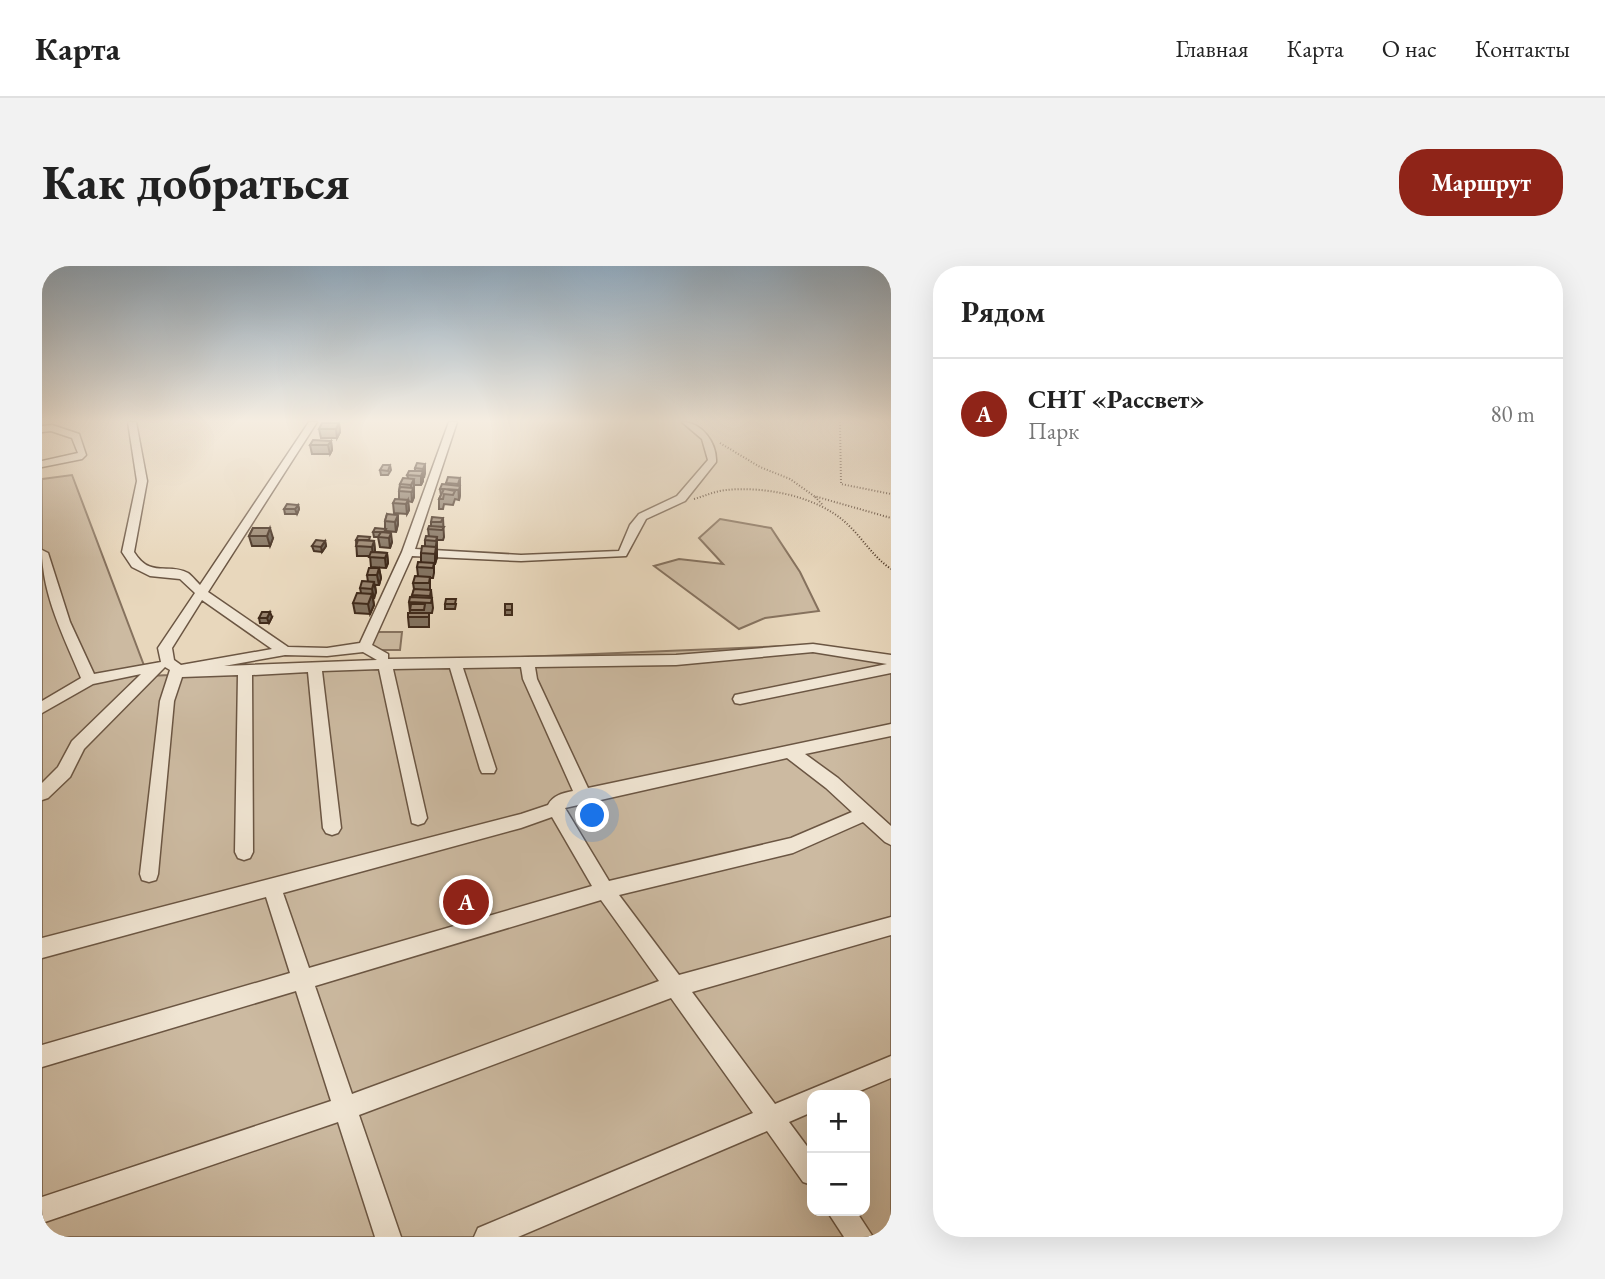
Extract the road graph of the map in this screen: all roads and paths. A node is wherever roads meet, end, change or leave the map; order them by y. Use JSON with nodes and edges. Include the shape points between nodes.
{"nodes":[{"id":1,"x":140,"y":467,"type":"edge"},
{"id":2,"x":284,"y":467,"type":"edge"},
{"id":3,"x":437,"y":467,"type":"edge"},
{"id":4,"x":707,"y":467,"type":"edge"},
{"id":5,"x":761,"y":467,"type":"edge"},
{"id":6,"x":841,"y":467,"type":"edge"},
{"id":7,"x":891,"y":494,"type":"edge"},
{"id":8,"x":814,"y":496,"type":"junction"},
{"id":9,"x":678,"y":501,"type":"junction"},
{"id":10,"x":825,"y":507,"type":"junction"},
{"id":11,"x":891,"y":518,"type":"edge"},
{"id":12,"x":408,"y":552,"type":"junction"},
{"id":13,"x":42,"y":553,"type":"edge"},
{"id":14,"x":891,"y":569,"type":"edge"},
{"id":15,"x":203,"y":595,"type":"junction"},
{"id":16,"x":365,"y":647,"type":"junction"},
{"id":17,"x":285,"y":651,"type":"junction"},
{"id":18,"x":891,"y":660,"type":"edge"},
{"id":19,"x":384,"y":661,"type":"junction"},
{"id":20,"x":527,"y":662,"type":"junction"},
{"id":21,"x":455,"y":663,"type":"junction"},
{"id":22,"x":169,"y":667,"type":"junction"},
{"id":23,"x":315,"y":668,"type":"junction"},
{"id":24,"x":891,"y":668,"type":"edge"},
{"id":25,"x":245,"y":673,"type":"junction"},
{"id":26,"x":89,"y":680,"type":"junction"},
{"id":27,"x":740,"y":699,"type":"dead end"},
{"id":28,"x":42,"y":708,"type":"edge"},
{"id":29,"x":891,"y":730,"type":"edge"},
{"id":30,"x":790,"y":752,"type":"junction"},
{"id":31,"x":488,"y":769,"type":"dead end"},
{"id":32,"x":42,"y":793,"type":"edge"},
{"id":33,"x":583,"y":795,"type":"junction"},
{"id":34,"x":556,"y":809,"type":"junction"},
{"id":35,"x":865,"y":814,"type":"junction"},
{"id":36,"x":418,"y":818,"type":"dead end"},
{"id":37,"x":332,"y":828,"type":"dead end"},
{"id":38,"x":891,"y":837,"type":"edge"},
{"id":39,"x":244,"y":852,"type":"dead end"},
{"id":40,"x":149,"y":874,"type":"dead end"},
{"id":41,"x":272,"y":888,"type":"junction"},
{"id":42,"x":605,"y":891,"type":"junction"},
{"id":43,"x":891,"y":926,"type":"edge"},
{"id":44,"x":42,"y":948,"type":"edge"},
{"id":45,"x":302,"y":979,"type":"junction"},
{"id":46,"x":675,"y":986,"type":"junction"},
{"id":47,"x":42,"y":1056,"type":"edge"},
{"id":48,"x":891,"y":1067,"type":"edge"},
{"id":49,"x":835,"y":1090,"type":"edge"},
{"id":50,"x":807,"y":1102,"type":"edge"},
{"id":51,"x":345,"y":1109,"type":"junction"},
{"id":52,"x":771,"y":1117,"type":"junction"},
{"id":53,"x":807,"y":1166,"type":"edge"},
{"id":54,"x":42,"y":1210,"type":"edge"},
{"id":55,"x":844,"y":1216,"type":"edge"},
{"id":56,"x":388,"y":1237,"type":"edge"},
{"id":57,"x":487,"y":1237,"type":"edge"},
{"id":58,"x":860,"y":1237,"type":"edge"}],
"edges":[{"from":1,"to":15,"type":"street","via":[[142,481],[128,552],[136,565],[150,572],[184,576]]},
{"from":2,"to":15,"type":"street"},
{"from":3,"to":12,"type":"street"},
{"from":4,"to":9,"type":"street"},
{"from":5,"to":8,"type":"path"},
{"from":6,"to":7,"type":"path","via":[[841,484]]},
{"from":8,"to":10,"type":"path"},
{"from":8,"to":11,"type":"path"},
{"from":9,"to":10,"type":"path","via":[[727,489]]},
{"from":9,"to":12,"type":"street","via":[[640,518],[622,554],[521,558]]},
{"from":10,"to":14,"type":"path","via":[[846,523],[870,555]]},
{"from":12,"to":16,"type":"street"},
{"from":13,"to":26,"type":"street"},
{"from":15,"to":17,"type":"street"},
{"from":15,"to":22,"type":"street","via":[[165,648]]},
{"from":16,"to":17,"type":"street"},
{"from":16,"to":19,"type":"street"},
{"from":17,"to":22,"type":"street"},
{"from":18,"to":20,"type":"street","via":[[813,648],[676,660]]},
{"from":19,"to":21,"type":"street"},
{"from":19,"to":23,"type":"street"},
{"from":19,"to":36,"type":"street"},
{"from":20,"to":21,"type":"street"},
{"from":20,"to":33,"type":"street","via":[[530,679]]},
{"from":21,"to":31,"type":"street"},
{"from":22,"to":25,"type":"street","via":[[183,673]]},
{"from":22,"to":26,"type":"street"},
{"from":22,"to":32,"type":"street","via":[[78,745],[64,772]]},
{"from":22,"to":40,"type":"street"},
{"from":23,"to":25,"type":"street"},
{"from":23,"to":37,"type":"street"},
{"from":24,"to":27,"type":"street"},
{"from":25,"to":39,"type":"street"},
{"from":26,"to":28,"type":"street"},
{"from":29,"to":30,"type":"street"},
{"from":30,"to":33,"type":"street"},
{"from":30,"to":35,"type":"street"},
{"from":33,"to":34,"type":"street","via":[[564,800]]},
{"from":34,"to":41,"type":"street"},
{"from":34,"to":42,"type":"street"},
{"from":35,"to":38,"type":"street"},
{"from":35,"to":42,"type":"street","via":[[793,845]]},
{"from":41,"to":44,"type":"street"},
{"from":41,"to":45,"type":"street"},
{"from":42,"to":45,"type":"street"},
{"from":42,"to":46,"type":"street"},
{"from":43,"to":46,"type":"street"},
{"from":45,"to":47,"type":"street"},
{"from":45,"to":51,"type":"street"},
{"from":46,"to":51,"type":"street"},
{"from":46,"to":52,"type":"street"},
{"from":48,"to":49,"type":"street"},
{"from":50,"to":52,"type":"street"},
{"from":51,"to":54,"type":"street"},
{"from":51,"to":56,"type":"street"},
{"from":52,"to":53,"type":"street"},
{"from":52,"to":57,"type":"street"},
{"from":55,"to":58,"type":"street"}]}
